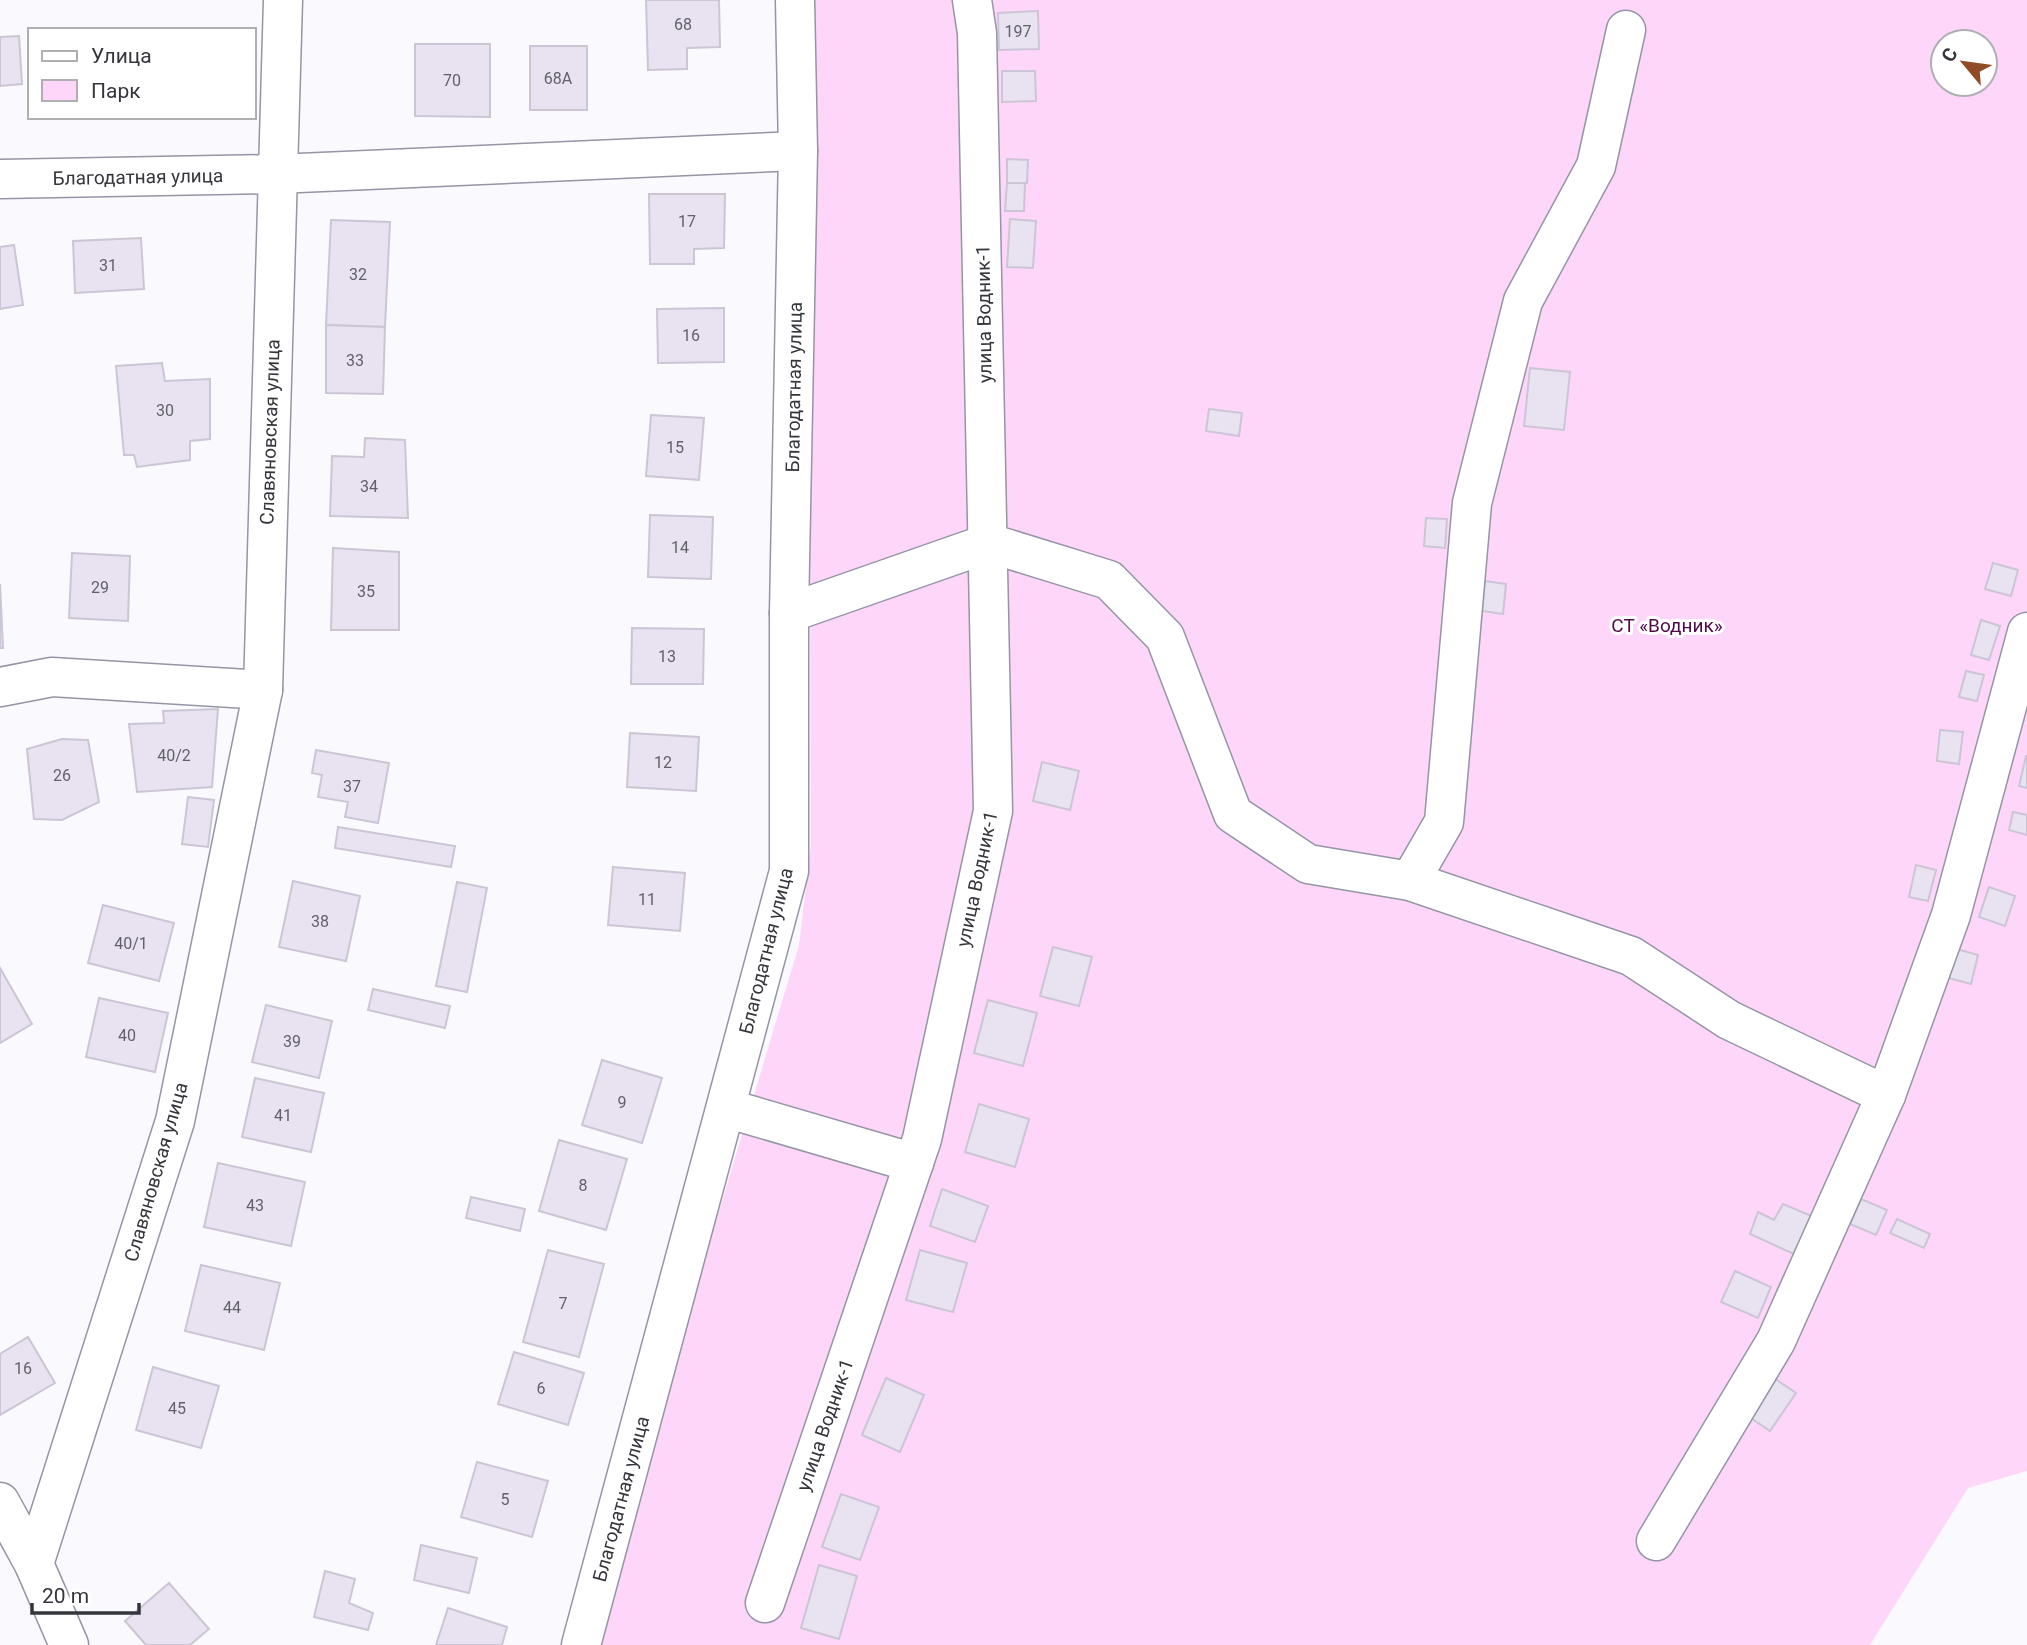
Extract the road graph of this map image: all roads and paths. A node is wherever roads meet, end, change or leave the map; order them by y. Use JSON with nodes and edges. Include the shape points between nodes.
{"nodes":[{"id":1,"x":283,"y":0,"type":"edge"},
{"id":2,"x":795,"y":0,"type":"edge"},
{"id":3,"x":971,"y":0,"type":"edge"},
{"id":4,"x":1626,"y":30,"type":"dead end"},
{"id":5,"x":798,"y":151,"type":"junction"},
{"id":6,"x":276,"y":174,"type":"junction"},
{"id":7,"x":0,"y":179,"type":"edge"},
{"id":8,"x":989,"y":543,"type":"junction"},
{"id":9,"x":789,"y":613,"type":"junction"},
{"id":10,"x":2027,"y":632,"type":"edge"},
{"id":11,"x":0,"y":687,"type":"edge"},
{"id":12,"x":263,"y":690,"type":"junction"},
{"id":13,"x":1410,"y":881,"type":"junction"},
{"id":14,"x":1886,"y":1095,"type":"junction"},
{"id":15,"x":726,"y":1108,"type":"junction"},
{"id":16,"x":914,"y":1163,"type":"junction"},
{"id":17,"x":0,"y":1502,"type":"edge"},
{"id":18,"x":1656,"y":1541,"type":"dead end"},
{"id":19,"x":34,"y":1564,"type":"junction"},
{"id":20,"x":765,"y":1603,"type":"dead end"},
{"id":21,"x":69,"y":1645,"type":"edge"},
{"id":22,"x":581,"y":1645,"type":"edge"}],
"edges":[{"from":1,"to":6,"type":"street"},
{"from":2,"to":5,"type":"street","name":"Благодатная улица"},
{"from":3,"to":8,"type":"street","name":"улица Водник-1","via":[[977,33]]},
{"from":4,"to":13,"type":"street","via":[[1595,166],[1519,315],[1472,503],[1444,822]]},
{"from":5,"to":6,"type":"street","name":"Благодатная улица"},
{"from":5,"to":9,"type":"street","name":"Благодатная улица"},
{"from":6,"to":7,"type":"street","name":"Благодатная улица"},
{"from":6,"to":12,"type":"street","name":"Славяновская улица"},
{"from":8,"to":9,"type":"street"},
{"from":8,"to":13,"type":"street","via":[[1109,580],[1165,637],[1233,814],[1308,863]]},
{"from":8,"to":16,"type":"street","name":"улица Водник-1","via":[[993,811]]},
{"from":9,"to":15,"type":"street","name":"Благодатная улица","via":[[789,871]]},
{"from":10,"to":14,"type":"street","via":[[1951,915]]},
{"from":11,"to":12,"type":"street","via":[[52,677]]},
{"from":12,"to":19,"type":"street","name":"Славяновская улица","via":[[175,1121]]},
{"from":13,"to":14,"type":"street","via":[[1631,957],[1729,1020]]},
{"from":14,"to":18,"type":"street","via":[[1776,1341]]},
{"from":15,"to":16,"type":"street"},
{"from":15,"to":22,"type":"street","name":"Благодатная улица"},
{"from":16,"to":20,"type":"street","name":"улица Водник-1"},
{"from":17,"to":19,"type":"street"},
{"from":19,"to":21,"type":"street"}]}
